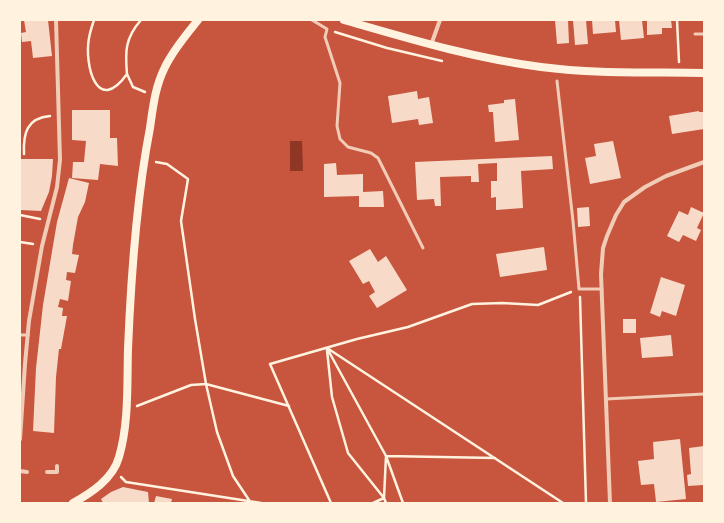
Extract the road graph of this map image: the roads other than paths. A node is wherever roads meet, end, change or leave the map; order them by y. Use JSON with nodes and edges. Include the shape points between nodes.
{"nodes":[{"id":1,"x":56,"y":20,"type":"edge"},
{"id":2,"x":198,"y":20,"type":"edge"},
{"id":3,"x":312,"y":20,"type":"edge"},
{"id":4,"x":344,"y":20,"type":"edge"},
{"id":5,"x":440,"y":20,"type":"edge"},
{"id":6,"x":695,"y":34,"type":"dead end"},
{"id":7,"x":704,"y":34,"type":"edge"},
{"id":8,"x":431,"y":45,"type":"junction"},
{"id":9,"x":704,"y":72,"type":"edge"},
{"id":10,"x":557,"y":81,"type":"dead end"},
{"id":11,"x":704,"y":162,"type":"edge"},
{"id":12,"x":423,"y":248,"type":"dead end"},
{"id":13,"x":602,"y":289,"type":"junction"},
{"id":14,"x":20,"y":335,"type":"edge"},
{"id":15,"x":28,"y":335,"type":"junction"},
{"id":16,"x":704,"y":394,"type":"edge"},
{"id":17,"x":606,"y":399,"type":"junction"},
{"id":18,"x":20,"y":439,"type":"edge"},
{"id":19,"x":57,"y":466,"type":"dead end"},
{"id":20,"x":20,"y":471,"type":"edge"},
{"id":21,"x":27,"y":472,"type":"dead end"},
{"id":22,"x":47,"y":472,"type":"dead end"},
{"id":23,"x":73,"y":503,"type":"edge"},
{"id":24,"x":610,"y":503,"type":"edge"}],
"edges":[{"from":1,"to":15,"type":"street","via":[[60,160],[57,187],[42,246]]},
{"from":2,"to":23,"type":"main road","via":[[165,66],[154,97],[144,159],[130,312],[126,411],[119,458],[98,487]]},
{"from":3,"to":12,"type":"lane","via":[[327,29],[325,37],[340,84],[337,126],[340,139],[348,147],[371,153],[378,158]]},
{"from":4,"to":8,"type":"main road"},
{"from":5,"to":8,"type":"street"},
{"from":6,"to":7,"type":"lane"},
{"from":8,"to":9,"type":"main road","via":[[492,60],[542,67],[596,71]]},
{"from":10,"to":13,"type":"lane","via":[[579,289]]},
{"from":11,"to":13,"type":"street","via":[[666,176],[624,202],[606,236],[601,274]]},
{"from":13,"to":17,"type":"street"},
{"from":14,"to":15,"type":"lane"},
{"from":15,"to":18,"type":"street"},
{"from":16,"to":17,"type":"lane"},
{"from":17,"to":24,"type":"street"},
{"from":19,"to":22,"type":"street","via":[[57,472]]},
{"from":20,"to":21,"type":"street"}]}
